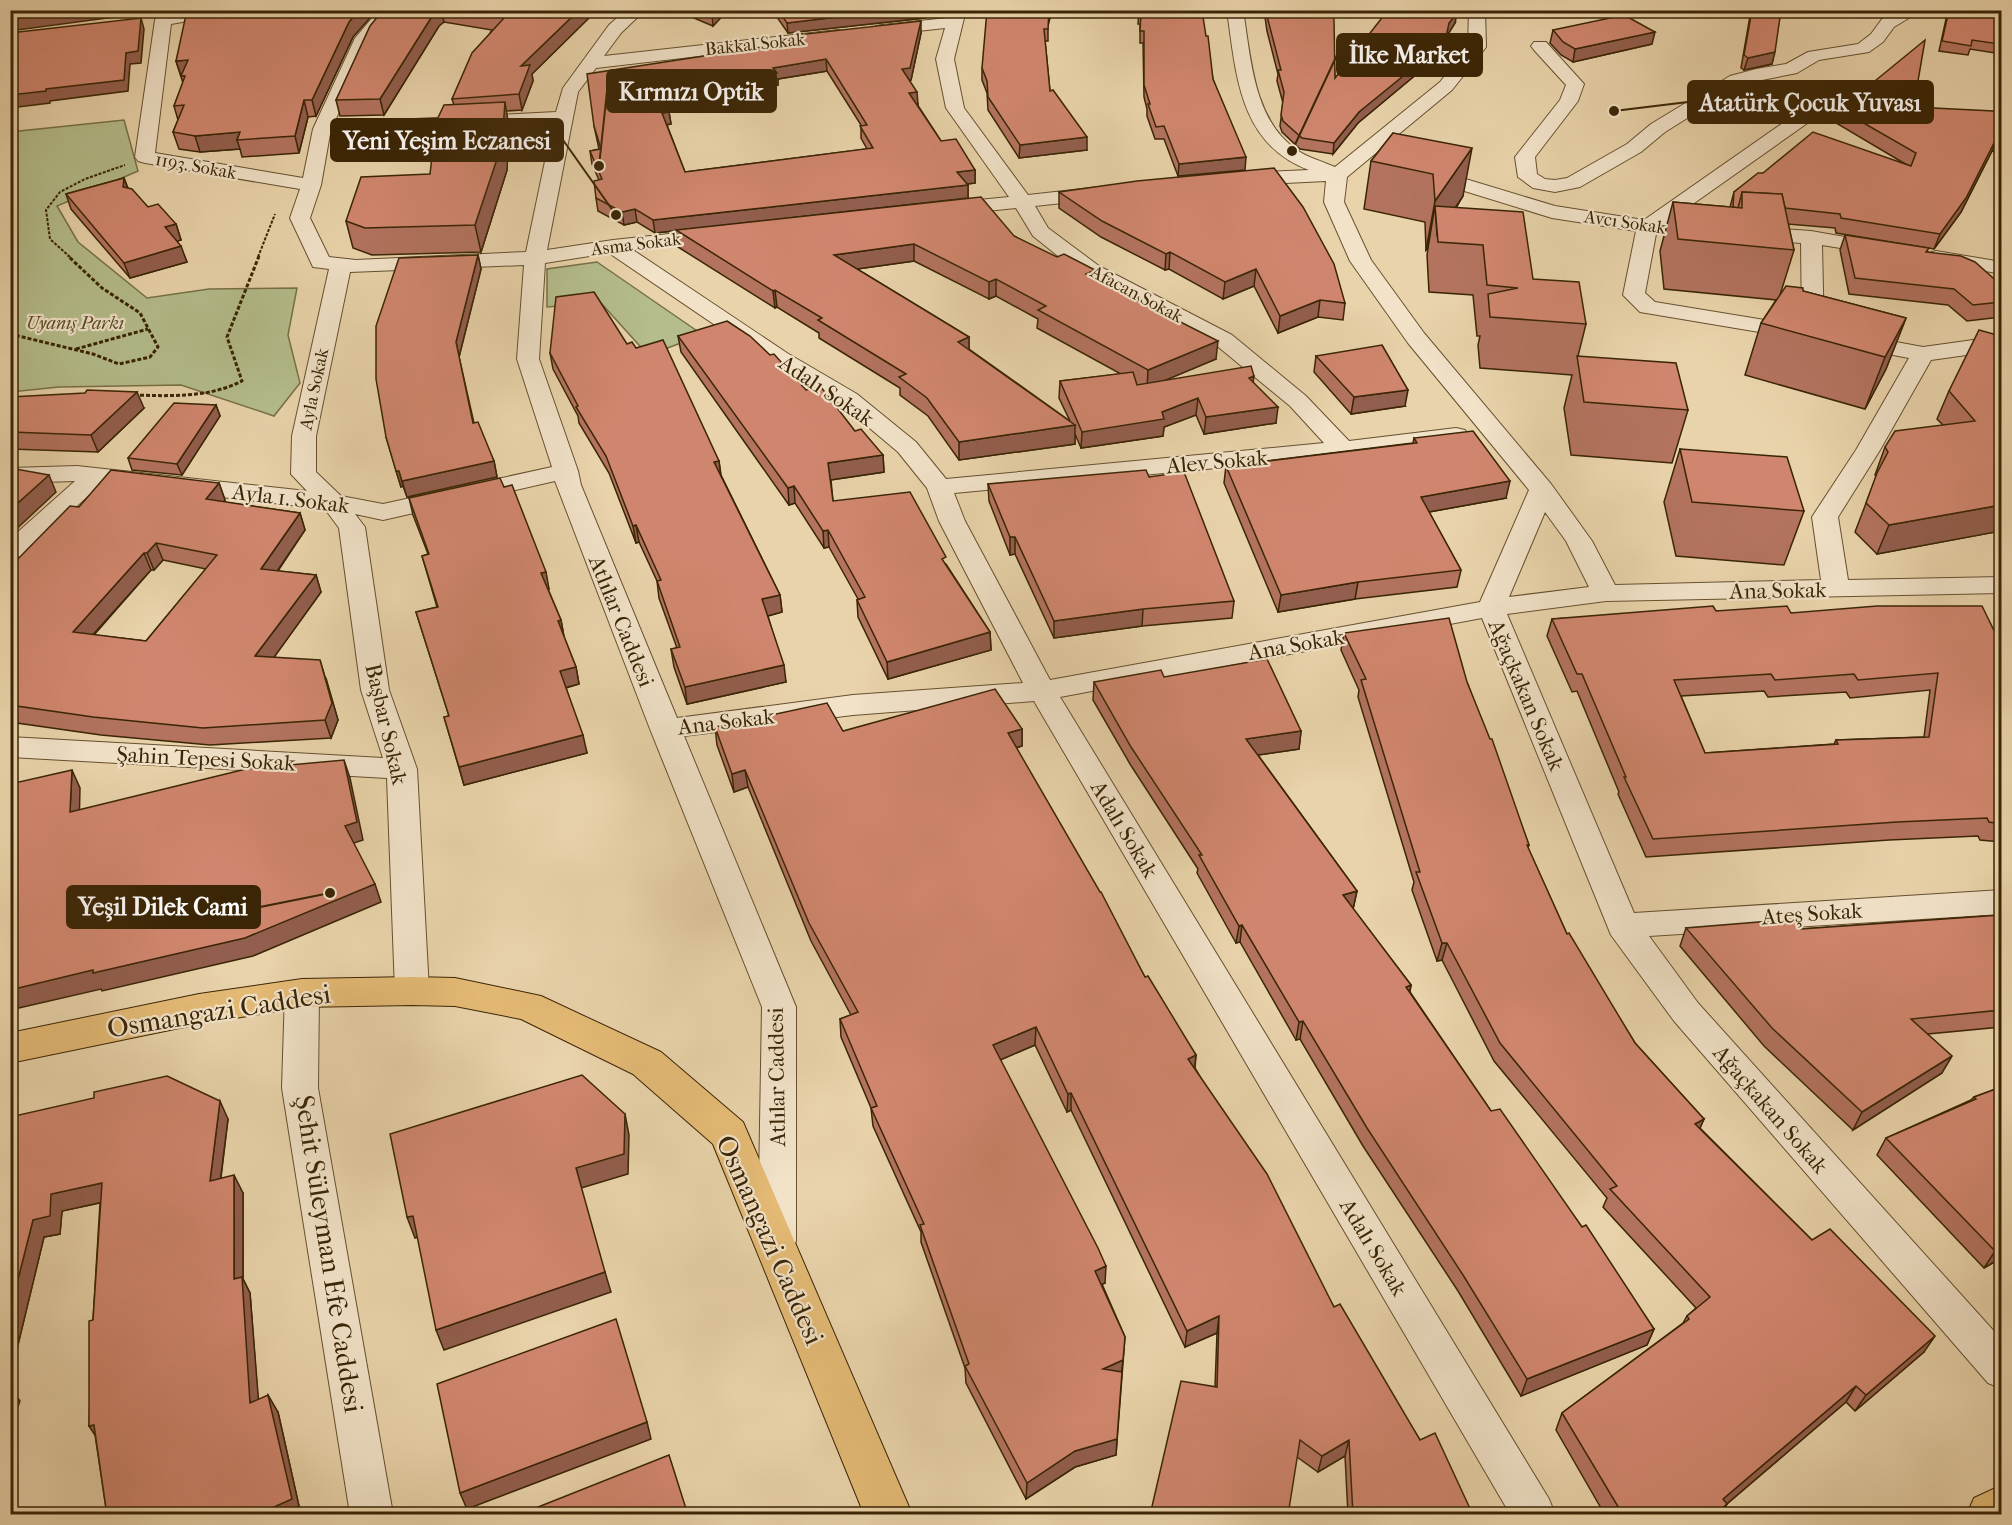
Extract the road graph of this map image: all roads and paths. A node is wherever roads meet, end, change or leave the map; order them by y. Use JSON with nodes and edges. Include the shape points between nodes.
{"nodes":[{"id":1,"x":222,"y":10,"type":"edge"},
{"id":2,"x":390,"y":10,"type":"edge"},
{"id":3,"x":637,"y":10,"type":"edge"},
{"id":4,"x":1235,"y":10,"type":"edge"},
{"id":5,"x":1477,"y":10,"type":"edge"},
{"id":6,"x":1914,"y":10,"type":"edge"},
{"id":7,"x":956,"y":16,"type":"edge"},
{"id":8,"x":163,"y":20,"type":"junction"},
{"id":9,"x":143,"y":23,"type":"edge"},
{"id":10,"x":1540,"y":46,"type":"dead end"},
{"id":11,"x":590,"y":63,"type":"junction"},
{"id":12,"x":1903,"y":108,"type":"edge"},
{"id":13,"x":564,"y":117,"type":"junction"},
{"id":14,"x":322,"y":129,"type":"junction"},
{"id":15,"x":146,"y":157,"type":"junction"},
{"id":16,"x":1408,"y":167,"type":"edge"},
{"id":17,"x":1337,"y":175,"type":"junction"},
{"id":18,"x":1217,"y":181,"type":"edge"},
{"id":19,"x":302,"y":184,"type":"junction"},
{"id":20,"x":1114,"y":191,"type":"edge"},
{"id":21,"x":1022,"y":201,"type":"junction"},
{"id":22,"x":928,"y":211,"type":"edge"},
{"id":23,"x":1647,"y":228,"type":"junction"},
{"id":24,"x":1682,"y":230,"type":"edge"},
{"id":25,"x":1729,"y":232,"type":"edge"},
{"id":26,"x":730,"y":233,"type":"edge"},
{"id":27,"x":1812,"y":237,"type":"junction"},
{"id":28,"x":613,"y":246,"type":"junction"},
{"id":29,"x":535,"y":258,"type":"junction"},
{"id":30,"x":2000,"y":263,"type":"edge"},
{"id":31,"x":341,"y":264,"type":"junction"},
{"id":32,"x":148,"y":329,"type":"junction"},
{"id":33,"x":10,"y":334,"type":"edge"},
{"id":34,"x":1813,"y":334,"type":"junction"},
{"id":35,"x":2001,"y":343,"type":"edge"},
{"id":36,"x":75,"y":349,"type":"junction"},
{"id":37,"x":1923,"y":354,"type":"junction"},
{"id":38,"x":123,"y":395,"type":"edge"},
{"id":39,"x":1494,"y":430,"type":"junction"},
{"id":40,"x":1343,"y":449,"type":"junction"},
{"id":41,"x":566,"y":471,"type":"junction"},
{"id":42,"x":96,"y":475,"type":"junction"},
{"id":43,"x":10,"y":476,"type":"edge"},
{"id":44,"x":939,"y":487,"type":"junction"},
{"id":45,"x":1542,"y":489,"type":"junction"},
{"id":46,"x":333,"y":502,"type":"junction"},
{"id":47,"x":10,"y":553,"type":"edge"},
{"id":48,"x":2001,"y":585,"type":"edge"},
{"id":49,"x":1836,"y":589,"type":"junction"},
{"id":50,"x":1606,"y":593,"type":"junction"},
{"id":51,"x":1491,"y":608,"type":"junction"},
{"id":52,"x":1042,"y":691,"type":"junction"},
{"id":53,"x":665,"y":729,"type":"junction"},
{"id":54,"x":10,"y":747,"type":"edge"},
{"id":55,"x":402,"y":769,"type":"junction"},
{"id":56,"x":2001,"y":902,"type":"edge"},
{"id":57,"x":1623,"y":926,"type":"junction"},
{"id":58,"x":412,"y":991,"type":"junction"},
{"id":59,"x":302,"y":993,"type":"junction"},
{"id":60,"x":10,"y":1048,"type":"edge"},
{"id":61,"x":777,"y":1247,"type":"junction"},
{"id":62,"x":2001,"y":1370,"type":"edge"},
{"id":63,"x":881,"y":1499,"type":"edge"},
{"id":64,"x":2001,"y":1508,"type":"edge"},
{"id":65,"x":372,"y":1515,"type":"edge"},
{"id":66,"x":908,"y":1515,"type":"edge"},
{"id":67,"x":1534,"y":1515,"type":"edge"},
{"id":68,"x":1990,"y":1515,"type":"edge"}],
"edges":[{"from":1,"to":8,"type":"street"},
{"from":2,"to":14,"type":"street","name":"Asma Sokak","via":[[364,38]]},
{"from":3,"to":11,"type":"street","name":"Atlılar Caddesi","via":[[615,29]]},
{"from":4,"to":17,"type":"street","via":[[1251,102],[1265,131],[1287,153]]},
{"from":5,"to":17,"type":"street","via":[[1478,47],[1446,86],[1375,157]]},
{"from":6,"to":10,"type":"street","via":[[1888,22],[1877,38],[1863,48],[1814,56],[1791,69],[1736,81],[1574,183],[1555,186],[1528,177],[1526,157],[1569,101],[1575,84]]},
{"from":7,"to":11,"type":"street","name":"Bakkal Sokak"},
{"from":7,"to":21,"type":"street","name":"Afacan Sokak","via":[[945,59],[955,108]]},
{"from":8,"to":9,"type":"street"},
{"from":8,"to":15,"type":"street","name":"1193. Sokak"},
{"from":11,"to":13,"type":"street","name":"Atlılar Caddesi","via":[[569,92]]},
{"from":12,"to":23,"type":"street","via":[[1843,106],[1810,113]]},
{"from":13,"to":14,"type":"street"},
{"from":13,"to":29,"type":"street","name":"Atlılar Caddesi"},
{"from":14,"to":19,"type":"street","name":"Asma Sokak"},
{"from":15,"to":19,"type":"street","name":"1193. Sokak"},
{"from":15,"to":32,"type":"path","via":[[60,192],[46,210],[50,239],[102,288],[140,313]]},
{"from":16,"to":23,"type":"street","name":"Avcı Sokak","via":[[1552,212]]},
{"from":17,"to":18,"type":"street"},
{"from":17,"to":39,"type":"street","via":[[1334,202],[1361,261],[1416,338]]},
{"from":19,"to":31,"type":"street","name":"Asma Sokak","via":[[300,218],[321,262]]},
{"from":19,"to":38,"type":"path","via":[[269,225],[227,337],[242,381],[222,391]]},
{"from":20,"to":21,"type":"street"},
{"from":21,"to":22,"type":"street"},
{"from":21,"to":40,"type":"street","name":"Afacan Sokak","via":[[1040,232],[1091,271],[1224,340],[1298,401]]},
{"from":23,"to":24,"type":"street","name":"Avcı Sokak"},
{"from":23,"to":34,"type":"street","via":[[1634,295],[1648,308]]},
{"from":25,"to":27,"type":"street"},
{"from":26,"to":28,"type":"street","name":"Asma Sokak"},
{"from":27,"to":30,"type":"street"},
{"from":27,"to":34,"type":"street"},
{"from":28,"to":29,"type":"street","name":"Asma Sokak"},
{"from":28,"to":44,"type":"street","name":"Adalı Sokak","via":[[779,358],[849,399],[907,447]]},
{"from":29,"to":31,"type":"street","name":"Asma Sokak"},
{"from":29,"to":41,"type":"street","name":"Atlılar Caddesi","via":[[528,359]]},
{"from":31,"to":46,"type":"street","name":"Ayla Sokak","via":[[304,446],[303,474]]},
{"from":32,"to":36,"type":"path"},
{"from":32,"to":36,"type":"path","via":[[158,347],[150,357],[119,364]]},
{"from":33,"to":36,"type":"path"},
{"from":34,"to":37,"type":"street"},
{"from":35,"to":37,"type":"street"},
{"from":37,"to":49,"type":"street","via":[[1825,517]]},
{"from":39,"to":40,"type":"street","name":"Alev Sokak"},
{"from":39,"to":45,"type":"street"},
{"from":40,"to":44,"type":"street","name":"Alev Sokak"},
{"from":41,"to":46,"type":"street","name":"Ayla 1. Sokak","via":[[382,512]]},
{"from":41,"to":53,"type":"street","name":"Atlılar Caddesi","via":[[568,485]]},
{"from":42,"to":43,"type":"street","name":"Ayla 1. Sokak"},
{"from":42,"to":46,"type":"street","name":"Ayla 1. Sokak"},
{"from":42,"to":47,"type":"street"},
{"from":44,"to":52,"type":"street","name":"Adalı Sokak","via":[[952,521]]},
{"from":45,"to":50,"type":"street","via":[[1579,541]]},
{"from":45,"to":51,"type":"street","name":"Ağaçkakan Sokak"},
{"from":46,"to":55,"type":"street","name":"Başbar Sokak","via":[[352,527],[375,690]]},
{"from":48,"to":49,"type":"street","name":"Ana Sokak"},
{"from":49,"to":50,"type":"street","name":"Ana Sokak"},
{"from":50,"to":51,"type":"street","name":"Ana Sokak"},
{"from":51,"to":52,"type":"street","name":"Ana Sokak"},
{"from":51,"to":57,"type":"street","name":"Ağaçkakan Sokak"},
{"from":52,"to":53,"type":"street","name":"Ana Sokak","via":[[853,705]]},
{"from":52,"to":67,"type":"street","name":"Adalı Sokak"},
{"from":53,"to":61,"type":"street","name":"Atlılar Caddesi","via":[[779,1007]]},
{"from":54,"to":55,"type":"street","name":"Şahin Tepesi Sokak"},
{"from":55,"to":58,"type":"street","name":"Başbar Sokak"},
{"from":56,"to":57,"type":"street","name":"Ateş Sokak"},
{"from":57,"to":62,"type":"street","name":"Ağaçkakan Sokak","via":[[1686,1012]]},
{"from":58,"to":59,"type":"main road","name":"Osmangazi Caddesi"},
{"from":58,"to":61,"type":"main road","name":"Osmangazi Caddesi","via":[[455,992],[528,1006],[646,1063],[729,1134]]},
{"from":59,"to":60,"type":"main road","name":"Osmangazi Caddesi","via":[[199,1009]]},
{"from":59,"to":65,"type":"street","name":"Şehit Süleyman Efe Caddesi","via":[[300,1088]]},
{"from":61,"to":63,"type":"main road","name":"Osmangazi Caddesi"},
{"from":63,"to":66,"type":"main road"},
{"from":64,"to":68,"type":"main road"}]}
